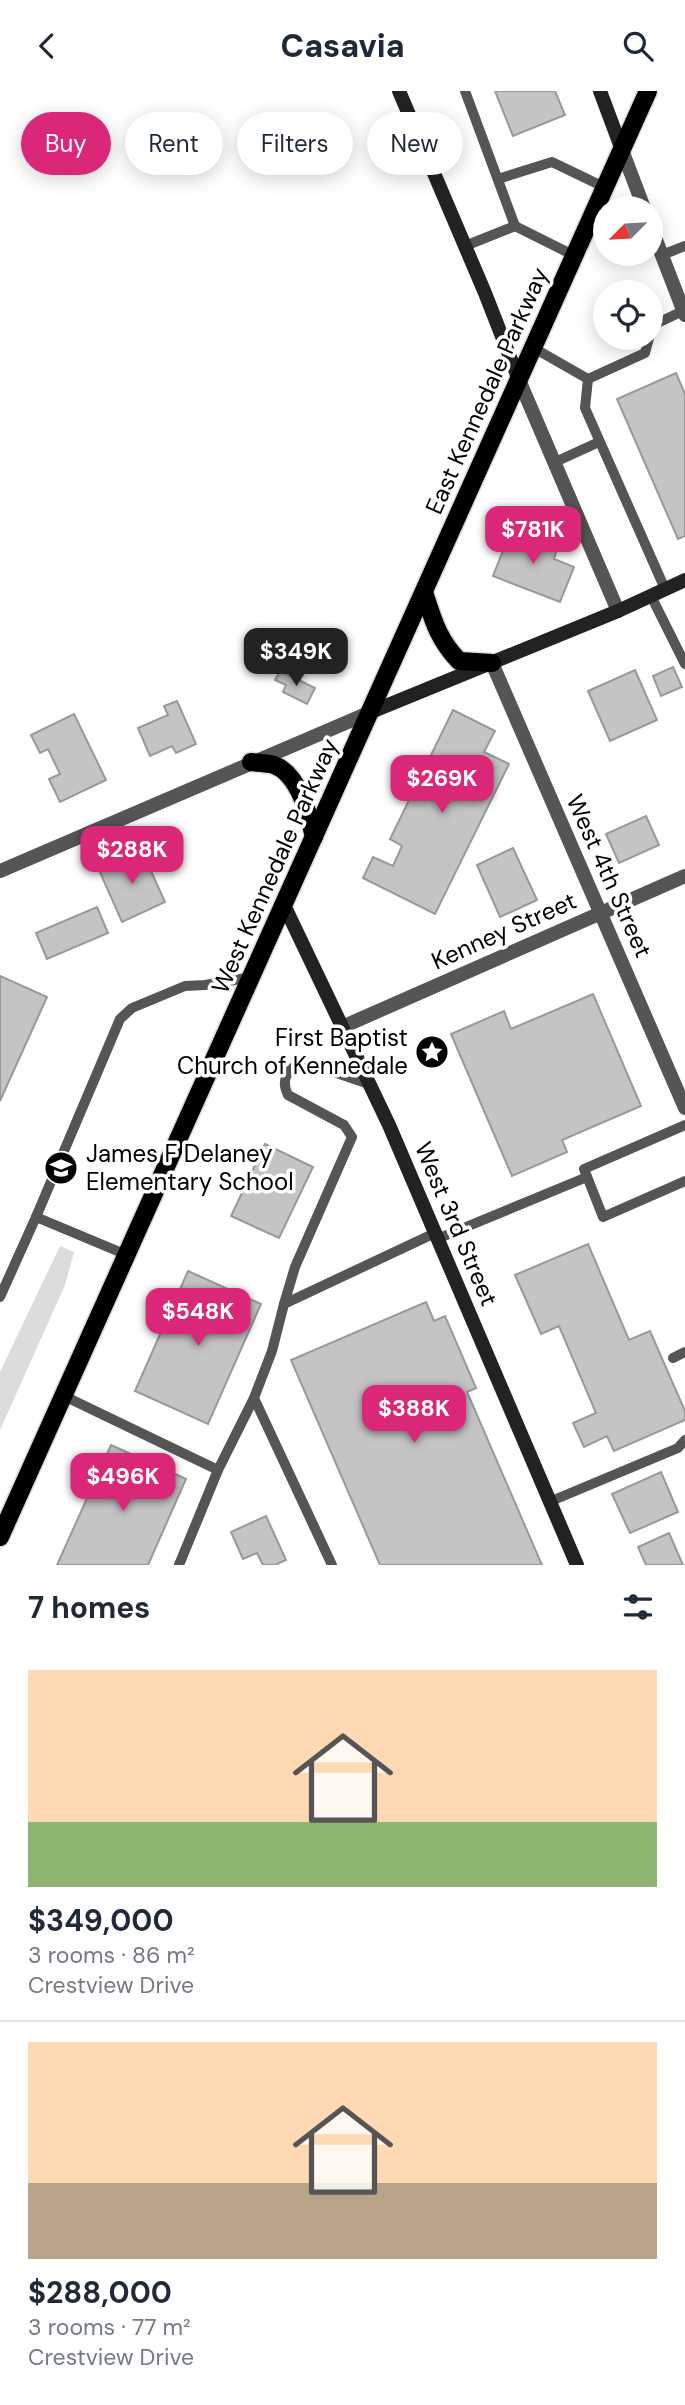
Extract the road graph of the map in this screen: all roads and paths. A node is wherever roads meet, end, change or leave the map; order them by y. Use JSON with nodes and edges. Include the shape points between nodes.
{"nodes":[{"id":1,"x":400,"y":91,"type":"edge"},
{"id":2,"x":465,"y":91,"type":"edge"},
{"id":3,"x":600,"y":91,"type":"edge"},
{"id":4,"x":648,"y":91,"type":"edge"},
{"id":5,"x":622,"y":150,"type":"junction"},
{"id":6,"x":498,"y":179,"type":"junction"},
{"id":7,"x":606,"y":188,"type":"junction"},
{"id":8,"x":639,"y":196,"type":"edge"},
{"id":9,"x":515,"y":226,"type":"junction"},
{"id":10,"x":465,"y":246,"type":"junction"},
{"id":11,"x":685,"y":246,"type":"edge"},
{"id":12,"x":663,"y":255,"type":"edge"},
{"id":13,"x":575,"y":256,"type":"junction"},
{"id":14,"x":663,"y":258,"type":"edge"},
{"id":15,"x":684,"y":313,"type":"edge"},
{"id":16,"x":663,"y":321,"type":"edge"},
{"id":17,"x":532,"y":347,"type":"junction"},
{"id":18,"x":646,"y":350,"type":"edge"},
{"id":19,"x":588,"y":379,"type":"junction"},
{"id":20,"x":519,"y":380,"type":"junction"},
{"id":21,"x":599,"y":442,"type":"junction"},
{"id":22,"x":553,"y":463,"type":"junction"},
{"id":23,"x":685,"y":580,"type":"edge"},
{"id":24,"x":665,"y":589,"type":"junction"},
{"id":25,"x":424,"y":592,"type":"junction"},
{"id":26,"x":651,"y":596,"type":"junction"},
{"id":27,"x":618,"y":611,"type":"junction"},
{"id":28,"x":492,"y":663,"type":"junction"},
{"id":29,"x":685,"y":663,"type":"edge"},
{"id":30,"x":371,"y":712,"type":"junction"},
{"id":31,"x":251,"y":762,"type":"junction"},
{"id":32,"x":314,"y":837,"type":"junction"},
{"id":33,"x":0,"y":871,"type":"edge"},
{"id":34,"x":685,"y":876,"type":"edge"},
{"id":35,"x":284,"y":905,"type":"junction"},
{"id":36,"x":601,"y":913,"type":"junction"},
{"id":37,"x":252,"y":977,"type":"junction"},
{"id":38,"x":342,"y":1027,"type":"junction"},
{"id":39,"x":369,"y":1084,"type":"junction"},
{"id":40,"x":685,"y":1108,"type":"edge"},
{"id":41,"x":685,"y":1125,"type":"edge"},
{"id":42,"x":587,"y":1177,"type":"junction"},
{"id":43,"x":685,"y":1181,"type":"edge"},
{"id":44,"x":36,"y":1217,"type":"junction"},
{"id":45,"x":436,"y":1236,"type":"junction"},
{"id":46,"x":127,"y":1255,"type":"junction"},
{"id":47,"x":0,"y":1297,"type":"edge"},
{"id":48,"x":284,"y":1304,"type":"junction"},
{"id":49,"x":685,"y":1352,"type":"edge"},
{"id":50,"x":673,"y":1357,"type":"dead end"},
{"id":51,"x":64,"y":1396,"type":"junction"},
{"id":52,"x":254,"y":1398,"type":"junction"},
{"id":53,"x":685,"y":1440,"type":"edge"},
{"id":54,"x":218,"y":1470,"type":"junction"},
{"id":55,"x":549,"y":1502,"type":"junction"},
{"id":56,"x":0,"y":1537,"type":"edge"},
{"id":57,"x":179,"y":1565,"type":"edge"},
{"id":58,"x":332,"y":1565,"type":"edge"},
{"id":59,"x":577,"y":1565,"type":"edge"}],
"edges":[{"from":1,"to":10,"type":"street"},
{"from":2,"to":6,"type":"lane"},
{"from":3,"to":5,"type":"street"},
{"from":4,"to":5,"type":"main road","name":"East Kennedale Parkway"},
{"from":5,"to":7,"type":"main road","name":"East Kennedale Parkway"},
{"from":5,"to":8,"type":"street"},
{"from":6,"to":7,"type":"lane","via":[[552,162]]},
{"from":6,"to":9,"type":"lane"},
{"from":7,"to":13,"type":"main road","name":"East Kennedale Parkway"},
{"from":9,"to":10,"type":"lane"},
{"from":9,"to":13,"type":"lane"},
{"from":10,"to":20,"type":"street"},
{"from":11,"to":12,"type":"lane"},
{"from":13,"to":17,"type":"main road","name":"East Kennedale Parkway"},
{"from":14,"to":15,"type":"street"},
{"from":15,"to":16,"type":"lane"},
{"from":17,"to":19,"type":"lane"},
{"from":17,"to":20,"type":"main road","name":"East Kennedale Parkway"},
{"from":18,"to":19,"type":"lane"},
{"from":19,"to":21,"type":"lane","via":[[585,408]]},
{"from":20,"to":22,"type":"street"},
{"from":20,"to":25,"type":"main road","name":"East Kennedale Parkway"},
{"from":21,"to":22,"type":"lane"},
{"from":21,"to":24,"type":"lane"},
{"from":22,"to":27,"type":"street"},
{"from":23,"to":24,"type":"street"},
{"from":24,"to":26,"type":"street"},
{"from":25,"to":28,"type":"main road","via":[[446,648],[459,661]]},
{"from":25,"to":30,"type":"main road","name":"East Kennedale Parkway"},
{"from":26,"to":27,"type":"street"},
{"from":26,"to":29,"type":"lane"},
{"from":27,"to":28,"type":"street"},
{"from":28,"to":30,"type":"street"},
{"from":28,"to":36,"type":"street","name":"West 4th Street"},
{"from":30,"to":31,"type":"street"},
{"from":30,"to":32,"type":"main road","name":"West Kennedale Parkway"},
{"from":31,"to":32,"type":"main road","via":[[275,765],[291,779],[307,806]]},
{"from":31,"to":33,"type":"street"},
{"from":32,"to":35,"type":"main road","name":"West Kennedale Parkway"},
{"from":34,"to":36,"type":"street","name":"Kenney Street"},
{"from":35,"to":37,"type":"main road","name":"West Kennedale Parkway"},
{"from":35,"to":38,"type":"street","name":"West 3rd Street"},
{"from":36,"to":38,"type":"street","name":"Kenney Street"},
{"from":36,"to":40,"type":"street","name":"West 4th Street"},
{"from":37,"to":44,"type":"lane","via":[[185,986],[132,1008],[120,1019]]},
{"from":37,"to":46,"type":"main road","name":"West Kennedale Parkway"},
{"from":38,"to":39,"type":"street","name":"West 3rd Street"},
{"from":39,"to":45,"type":"street","name":"West 3rd Street"},
{"from":39,"to":48,"type":"lane","via":[[304,1062],[286,1074],[283,1087],[288,1095],[344,1125],[352,1137],[295,1267]]},
{"from":41,"to":42,"type":"lane","via":[[584,1169]]},
{"from":42,"to":43,"type":"lane","via":[[603,1217]]},
{"from":42,"to":45,"type":"lane"},
{"from":44,"to":46,"type":"lane"},
{"from":44,"to":47,"type":"lane"},
{"from":45,"to":48,"type":"lane"},
{"from":45,"to":55,"type":"street","name":"West 3rd Street"},
{"from":46,"to":51,"type":"main road","name":"West Kennedale Parkway"},
{"from":48,"to":52,"type":"lane"},
{"from":49,"to":50,"type":"lane"},
{"from":51,"to":54,"type":"lane"},
{"from":51,"to":56,"type":"main road","name":"West Kennedale Parkway"},
{"from":52,"to":54,"type":"lane"},
{"from":52,"to":58,"type":"lane"},
{"from":53,"to":55,"type":"lane","via":[[678,1448]]},
{"from":54,"to":57,"type":"lane"},
{"from":55,"to":59,"type":"street","name":"West 3rd Street"}]}
